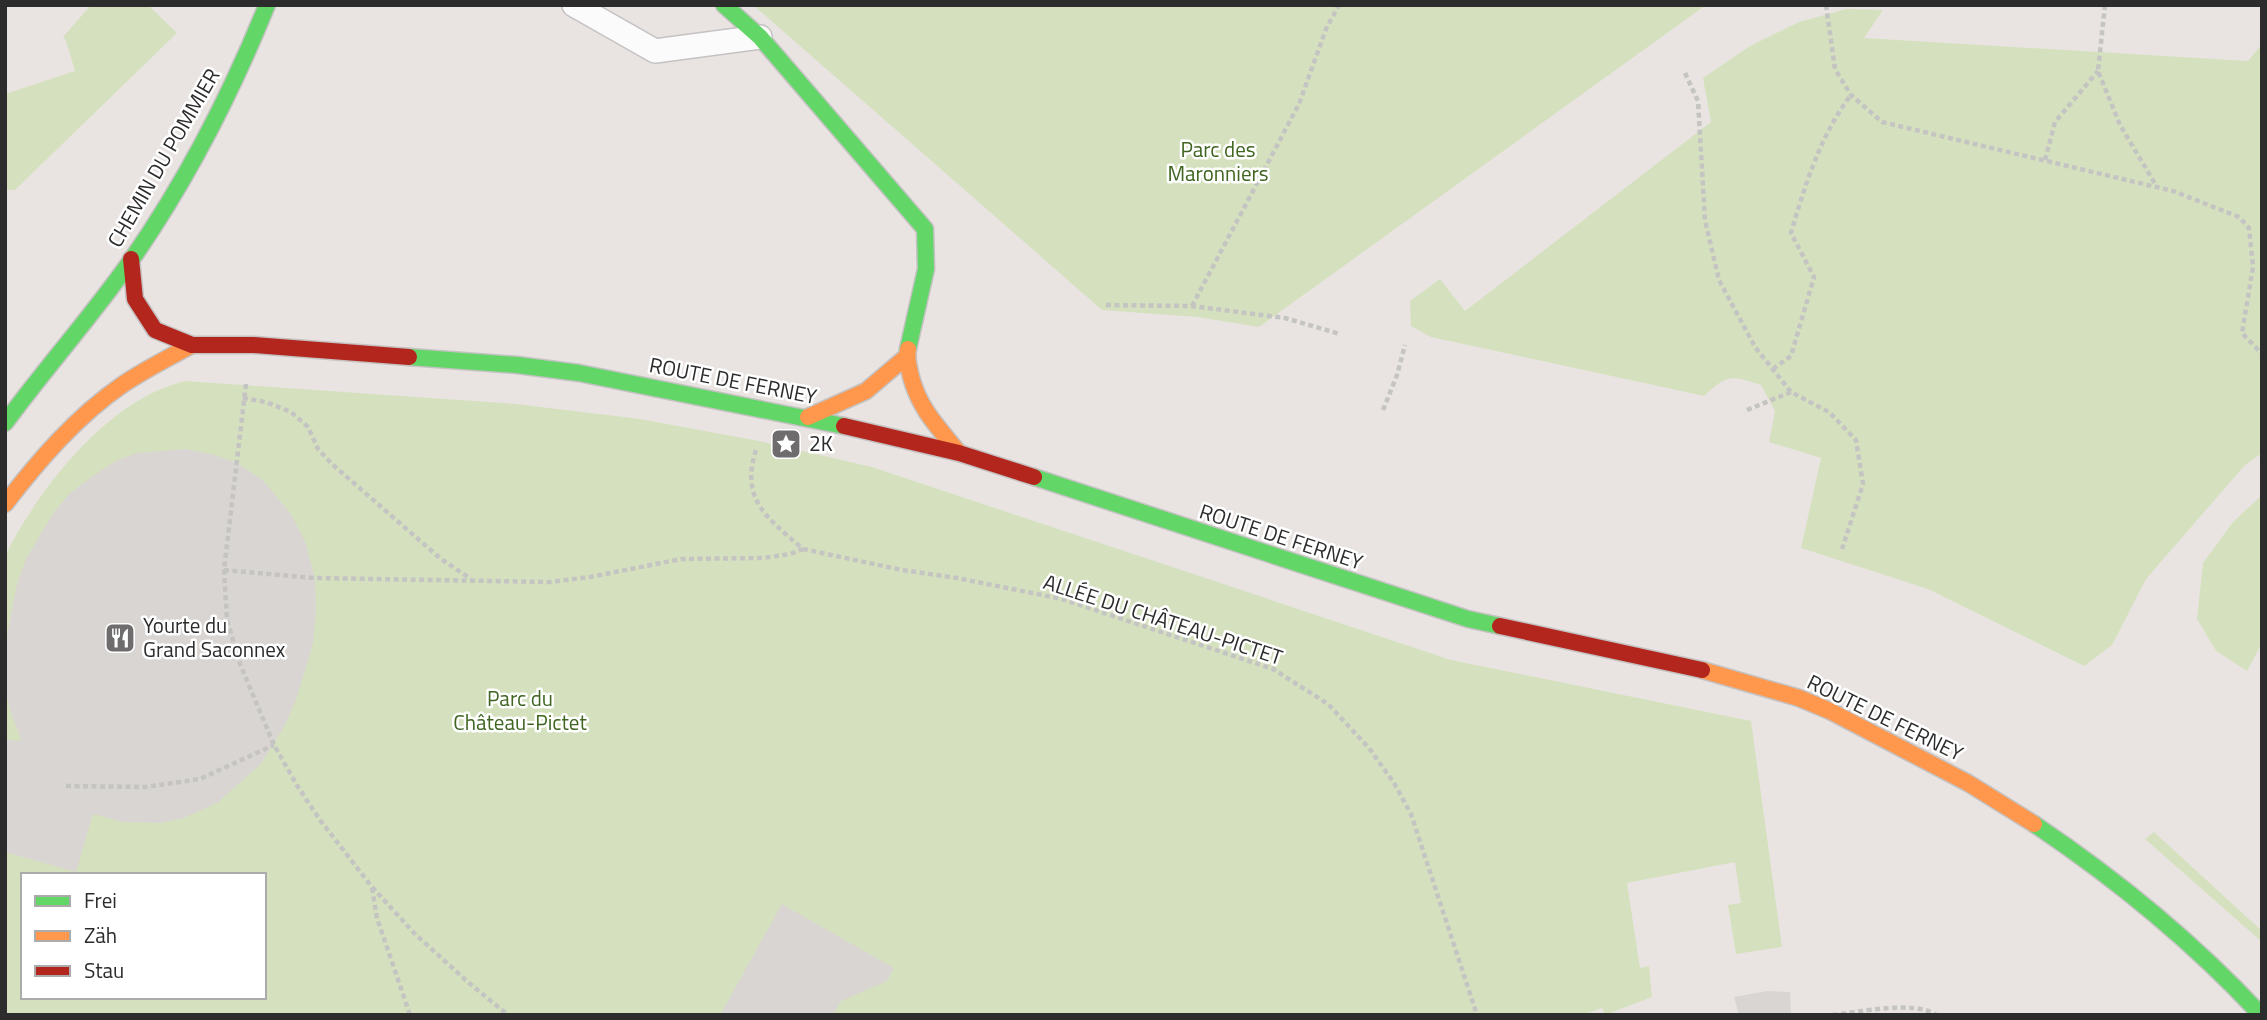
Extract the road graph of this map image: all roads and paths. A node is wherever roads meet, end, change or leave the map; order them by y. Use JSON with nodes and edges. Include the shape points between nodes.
{"nodes":[{"id":1,"x":267,"y":5,"type":"edge"},
{"id":2,"x":574,"y":5,"type":"edge"},
{"id":3,"x":724,"y":5,"type":"edge"},
{"id":4,"x":1339,"y":5,"type":"edge"},
{"id":5,"x":1826,"y":5,"type":"edge"},
{"id":6,"x":2105,"y":5,"type":"edge"},
{"id":7,"x":760,"y":37,"type":"junction"},
{"id":8,"x":2098,"y":71,"type":"junction"},
{"id":9,"x":1685,"y":73,"type":"dead end"},
{"id":10,"x":1851,"y":95,"type":"junction"},
{"id":11,"x":2045,"y":160,"type":"junction"},
{"id":12,"x":2157,"y":188,"type":"junction"},
{"id":13,"x":131,"y":259,"type":"junction"},
{"id":14,"x":1106,"y":305,"type":"dead end"},
{"id":15,"x":1192,"y":306,"type":"junction"},
{"id":16,"x":1340,"y":334,"type":"dead end"},
{"id":17,"x":192,"y":345,"type":"junction"},
{"id":18,"x":1405,"y":345,"type":"dead end"},
{"id":19,"x":2262,"y":354,"type":"edge"},
{"id":20,"x":906,"y":357,"type":"junction"},
{"id":21,"x":1773,"y":369,"type":"junction"},
{"id":22,"x":247,"y":376,"type":"dead end"},
{"id":23,"x":1791,"y":392,"type":"junction"},
{"id":24,"x":243,"y":398,"type":"junction"},
{"id":25,"x":1383,"y":410,"type":"dead end"},
{"id":26,"x":1747,"y":410,"type":"dead end"},
{"id":27,"x":808,"y":417,"type":"junction"},
{"id":28,"x":5,"y":423,"type":"edge"},
{"id":29,"x":759,"y":441,"type":"dead end"},
{"id":30,"x":958,"y":453,"type":"junction"},
{"id":31,"x":5,"y":504,"type":"edge"},
{"id":32,"x":803,"y":549,"type":"junction"},
{"id":33,"x":1842,"y":549,"type":"dead end"},
{"id":34,"x":224,"y":570,"type":"junction"},
{"id":35,"x":472,"y":580,"type":"junction"},
{"id":36,"x":274,"y":745,"type":"junction"},
{"id":37,"x":66,"y":786,"type":"dead end"},
{"id":38,"x":372,"y":887,"type":"junction"},
{"id":39,"x":410,"y":1015,"type":"edge"},
{"id":40,"x":508,"y":1015,"type":"edge"},
{"id":41,"x":1477,"y":1015,"type":"edge"},
{"id":42,"x":1833,"y":1015,"type":"edge"},
{"id":43,"x":1936,"y":1015,"type":"edge"},
{"id":44,"x":2261,"y":1015,"type":"edge"}],
"edges":[{"from":1,"to":13,"type":"street","name":"CHEMIN DU POMMIER","via":[[219,112]]},
{"from":2,"to":7,"type":"lane","via":[[655,51]]},
{"from":3,"to":7,"type":"street"},
{"from":4,"to":15,"type":"path","via":[[1299,104]]},
{"from":5,"to":10,"type":"path","via":[[1835,69]]},
{"from":6,"to":8,"type":"path"},
{"from":7,"to":20,"type":"street","via":[[925,229],[926,269]]},
{"from":8,"to":11,"type":"path","via":[[2055,122]]},
{"from":8,"to":12,"type":"path","via":[[2120,125]]},
{"from":9,"to":21,"type":"path","via":[[1698,102],[1705,220],[1719,280]]},
{"from":10,"to":11,"type":"path","via":[[1882,122]]},
{"from":10,"to":21,"type":"path","via":[[1833,119],[1808,175],[1791,233],[1814,277],[1791,356]]},
{"from":11,"to":12,"type":"path"},
{"from":12,"to":19,"type":"path","via":[[2239,217],[2249,228],[2253,267],[2242,333]]},
{"from":13,"to":17,"type":"street","via":[[135,299],[155,330]]},
{"from":13,"to":28,"type":"street","name":"CHEMIN DU POMMIER"},
{"from":14,"to":15,"type":"path"},
{"from":15,"to":16,"type":"path","via":[[1285,318]]},
{"from":17,"to":27,"type":"street","name":"ROUTE DE FERNEY","via":[[253,345],[517,365]]},
{"from":17,"to":31,"type":"street","via":[[138,374],[91,410],[34,467]]},
{"from":18,"to":25,"type":"path"},
{"from":20,"to":27,"type":"street","via":[[866,391]]},
{"from":20,"to":30,"type":"street","via":[[924,411]]},
{"from":21,"to":23,"type":"path"},
{"from":22,"to":24,"type":"path"},
{"from":23,"to":26,"type":"path"},
{"from":23,"to":33,"type":"path","via":[[1829,412],[1856,440],[1863,484]]},
{"from":24,"to":34,"type":"path"},
{"from":24,"to":35,"type":"path","via":[[291,412],[308,427],[318,449],[332,464],[440,559]]},
{"from":27,"to":30,"type":"street","name":"ROUTE DE FERNEY"},
{"from":29,"to":32,"type":"path","via":[[751,465],[753,494],[773,523]]},
{"from":30,"to":44,"type":"street","name":"ROUTE DE FERNEY","via":[[1468,620],[1710,671],[1830,711],[1968,783],[2095,865],[2157,916]]},
{"from":32,"to":35,"type":"path","via":[[764,558],[681,559],[550,582]]},
{"from":32,"to":41,"type":"path","name":"ALLÉE DU CHÂTEAU-PICTET","via":[[1062,599],[1273,669],[1328,704],[1369,748],[1411,814]]},
{"from":34,"to":35,"type":"path","via":[[315,578]]},
{"from":34,"to":36,"type":"path","via":[[227,620]]},
{"from":36,"to":37,"type":"path","via":[[200,779],[145,787]]},
{"from":36,"to":38,"type":"path","via":[[320,820]]},
{"from":38,"to":39,"type":"path","via":[[377,918]]},
{"from":38,"to":40,"type":"path","via":[[415,934]]},
{"from":42,"to":43,"type":"path","via":[[1903,1008]]}]}
